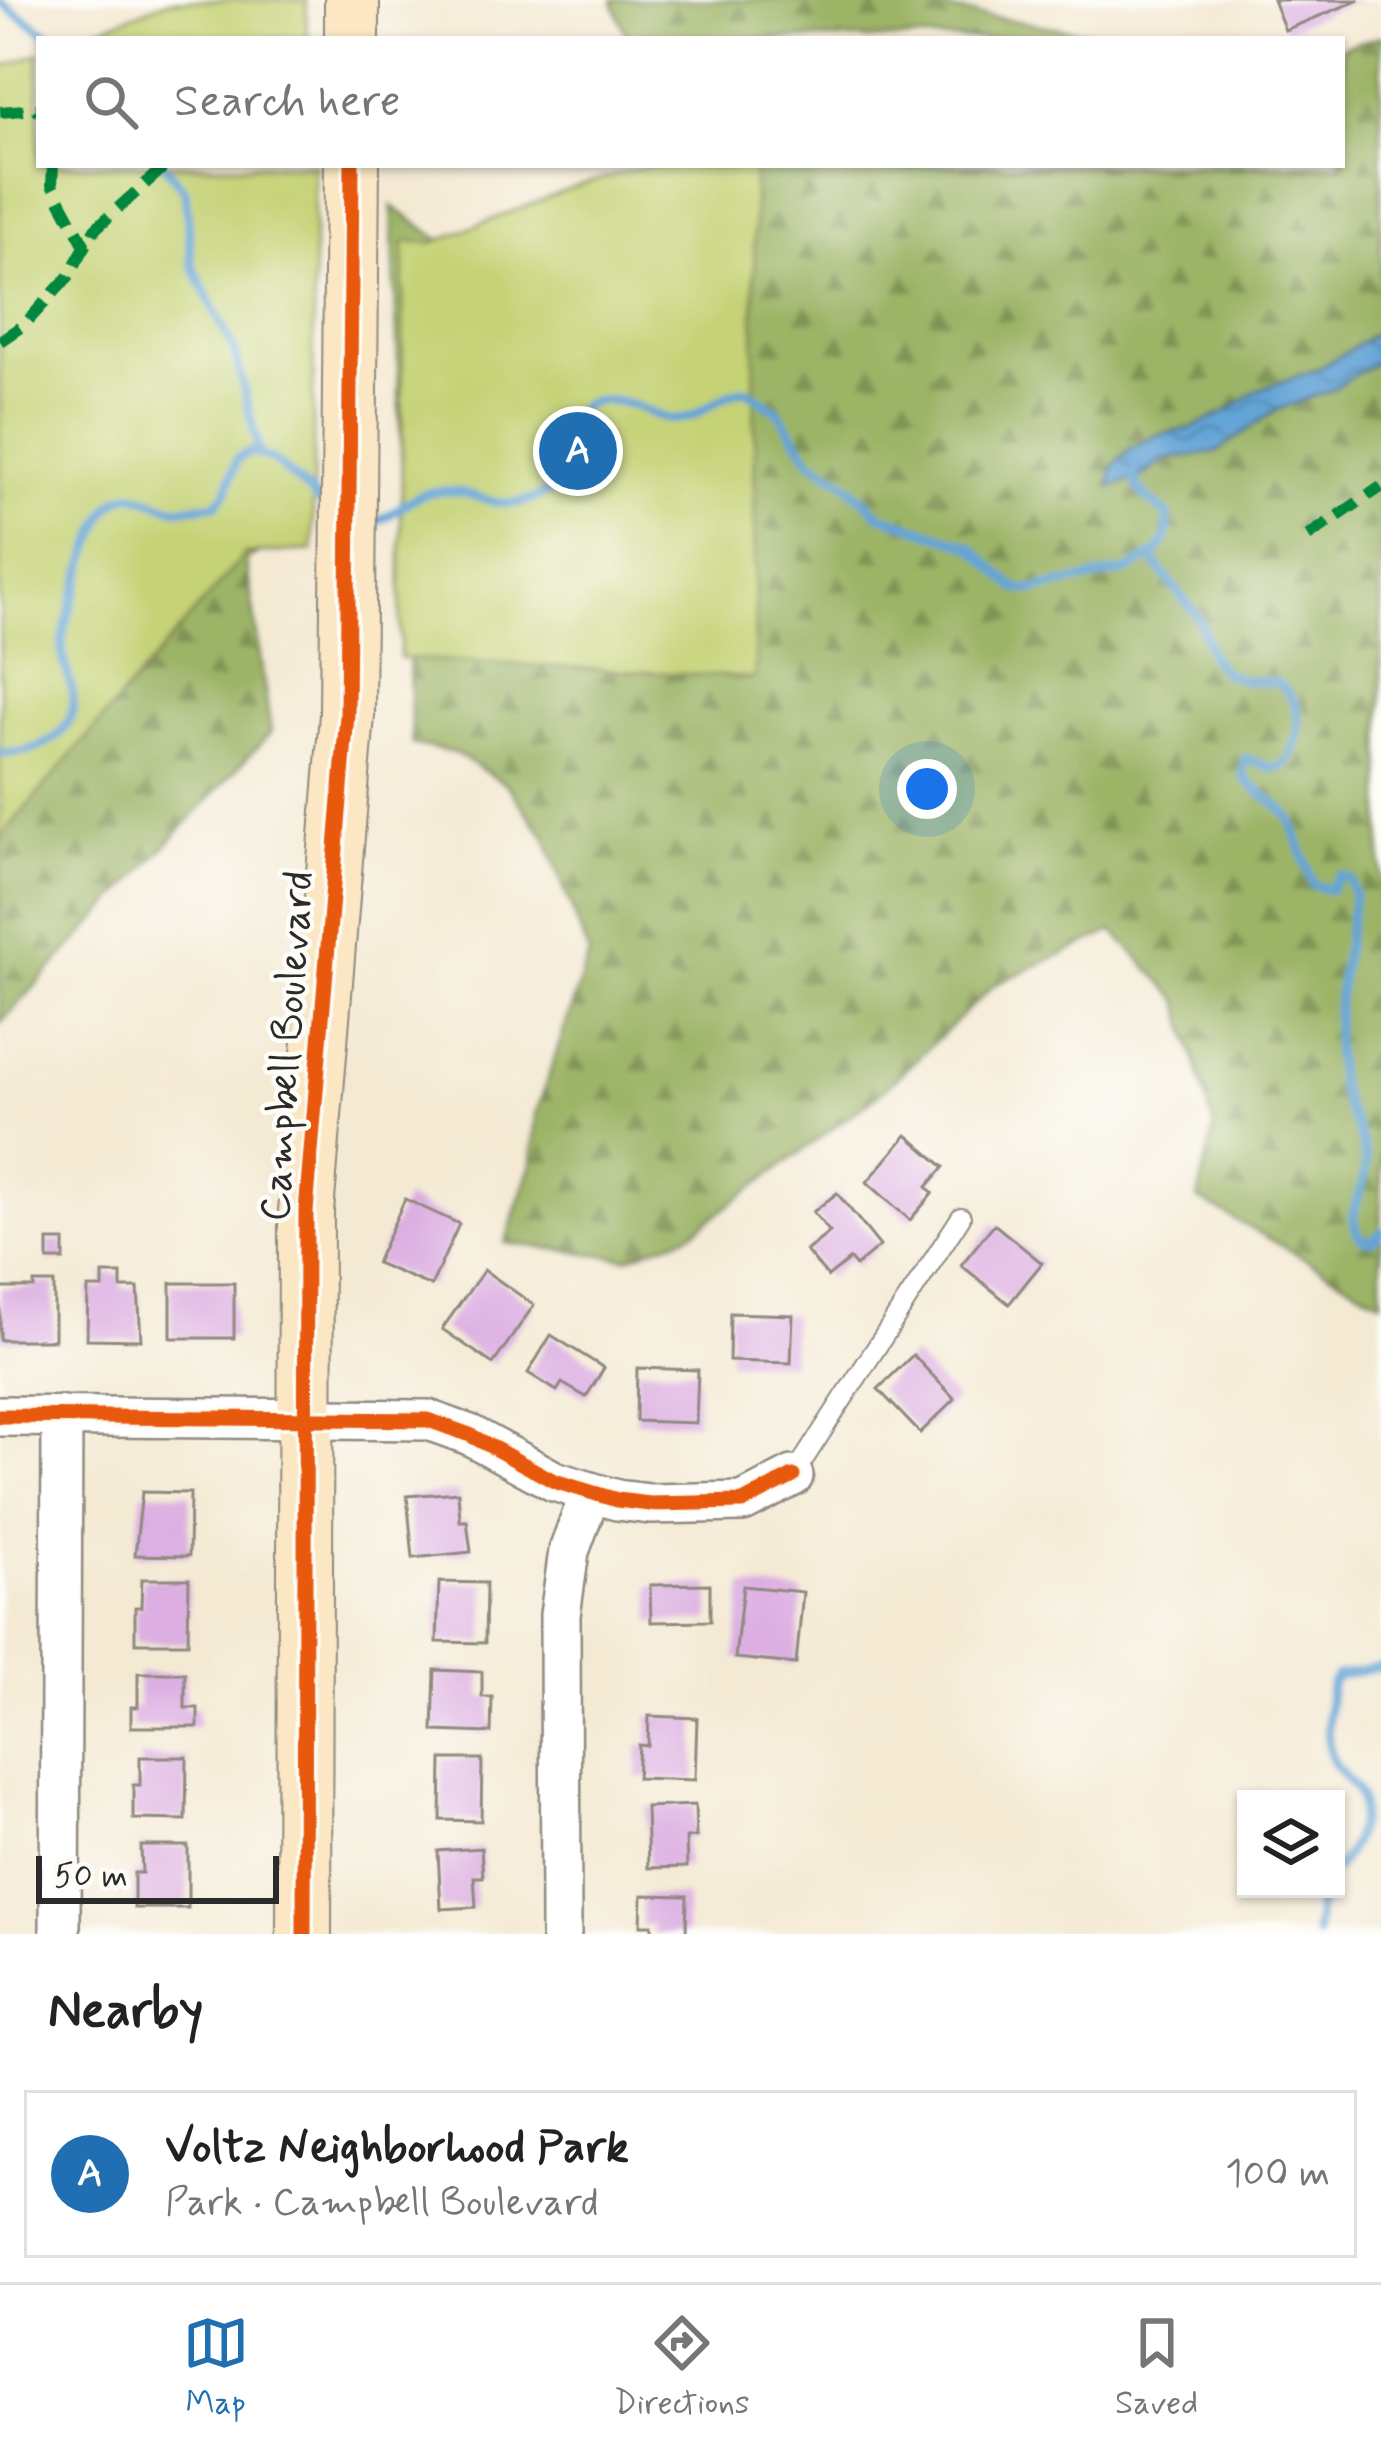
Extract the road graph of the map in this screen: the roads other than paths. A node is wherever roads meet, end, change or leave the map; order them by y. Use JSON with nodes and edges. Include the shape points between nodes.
{"nodes":[{"id":1,"x":352,"y":0,"type":"edge"},
{"id":2,"x":352,"y":36,"type":"edge"},
{"id":3,"x":352,"y":168,"type":"edge"},
{"id":4,"x":962,"y":1216,"type":"dead end"},
{"id":5,"x":0,"y":1415,"type":"edge"},
{"id":6,"x":62,"y":1416,"type":"junction"},
{"id":7,"x":304,"y":1418,"type":"junction"},
{"id":8,"x":793,"y":1476,"type":"joint"},
{"id":9,"x":590,"y":1494,"type":"junction"},
{"id":10,"x":60,"y":1934,"type":"edge"},
{"id":11,"x":304,"y":1934,"type":"edge"},
{"id":12,"x":561,"y":1934,"type":"edge"}],
"edges":[{"from":1,"to":2,"type":"street"},
{"from":3,"to":7,"type":"street","name":"Campbell Boulevard","via":[[350,622],[310,1141]]},
{"from":4,"to":8,"type":"lane"},
{"from":5,"to":6,"type":"street"},
{"from":6,"to":7,"type":"street"},
{"from":6,"to":10,"type":"street"},
{"from":7,"to":9,"type":"street","via":[[404,1417],[450,1426]]},
{"from":7,"to":11,"type":"street","name":"Campbell Boulevard"},
{"from":8,"to":9,"type":"street","via":[[743,1502],[650,1504]]},
{"from":9,"to":12,"type":"street","via":[[568,1551],[560,1615]]}]}
